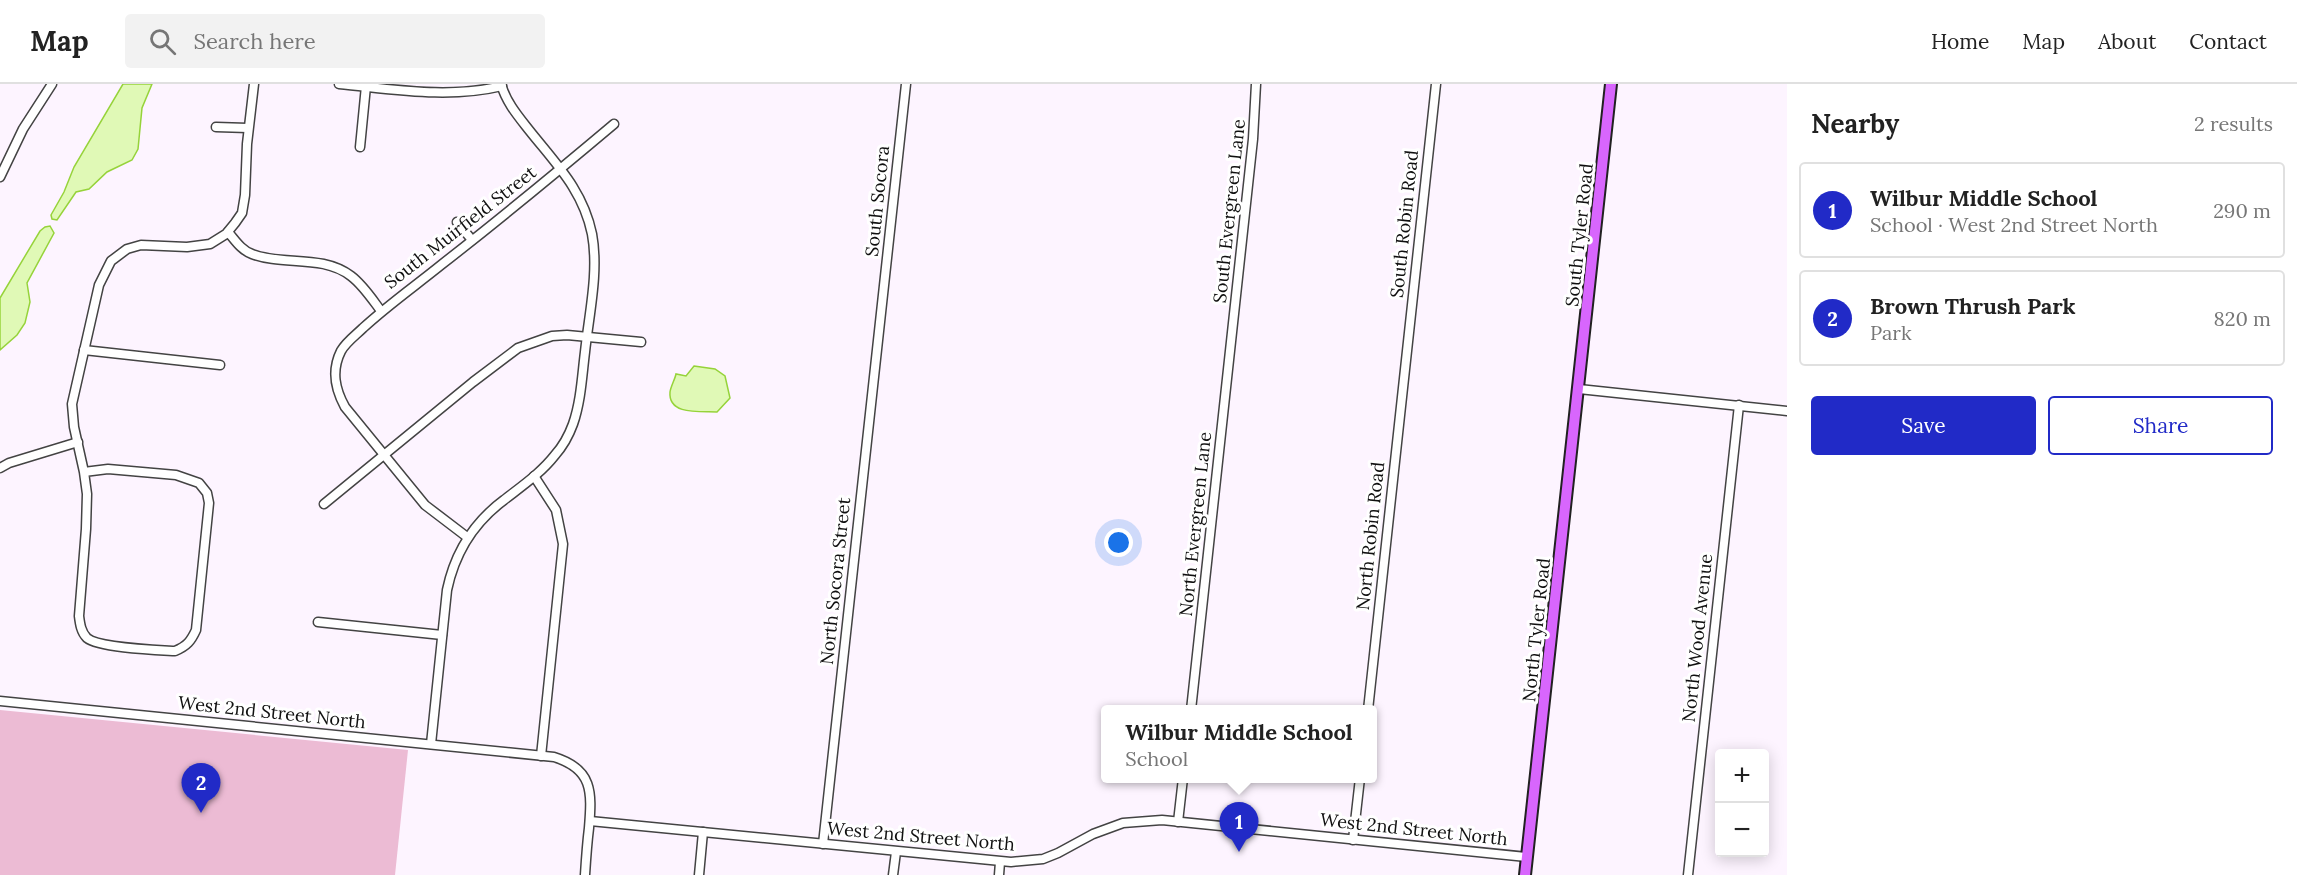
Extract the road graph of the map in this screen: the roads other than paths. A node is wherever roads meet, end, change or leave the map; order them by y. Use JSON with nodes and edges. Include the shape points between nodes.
{"nodes":[{"id":1,"x":52,"y":84,"type":"edge"},
{"id":2,"x":254,"y":84,"type":"edge"},
{"id":3,"x":339,"y":84,"type":"edge"},
{"id":4,"x":906,"y":84,"type":"edge"},
{"id":5,"x":1256,"y":84,"type":"edge"},
{"id":6,"x":1436,"y":84,"type":"edge"},
{"id":7,"x":1611,"y":84,"type":"edge"},
{"id":8,"x":502,"y":85,"type":"edge"},
{"id":9,"x":366,"y":86,"type":"junction"},
{"id":10,"x":614,"y":124,"type":"dead end"},
{"id":11,"x":216,"y":127,"type":"dead end"},
{"id":12,"x":248,"y":128,"type":"junction"},
{"id":13,"x":360,"y":147,"type":"dead end"},
{"id":14,"x":560,"y":169,"type":"junction"},
{"id":15,"x":0,"y":177,"type":"edge"},
{"id":16,"x":458,"y":222,"type":"dead end"},
{"id":17,"x":228,"y":232,"type":"junction"},
{"id":18,"x":472,"y":240,"type":"junction"},
{"id":19,"x":381,"y":311,"type":"junction"},
{"id":20,"x":880,"y":321,"type":"joint"},
{"id":21,"x":586,"y":338,"type":"junction"},
{"id":22,"x":641,"y":342,"type":"dead end"},
{"id":23,"x":1231,"y":342,"type":"joint"},
{"id":24,"x":84,"y":350,"type":"junction"},
{"id":25,"x":220,"y":365,"type":"dead end"},
{"id":26,"x":1405,"y":367,"type":"joint"},
{"id":27,"x":1579,"y":389,"type":"junction"},
{"id":28,"x":1739,"y":405,"type":"junction"},
{"id":29,"x":1787,"y":411,"type":"edge"},
{"id":30,"x":78,"y":441,"type":"junction"},
{"id":31,"x":383,"y":455,"type":"junction"},
{"id":32,"x":0,"y":468,"type":"edge"},
{"id":33,"x":84,"y":472,"type":"junction"},
{"id":34,"x":534,"y":476,"type":"junction"},
{"id":35,"x":324,"y":504,"type":"dead end"},
{"id":36,"x":467,"y":537,"type":"junction"},
{"id":37,"x":318,"y":622,"type":"dead end"},
{"id":38,"x":442,"y":635,"type":"junction"},
{"id":39,"x":0,"y":701,"type":"edge"},
{"id":40,"x":1192,"y":705,"type":"edge"},
{"id":41,"x":1369,"y":705,"type":"edge"},
{"id":42,"x":431,"y":744,"type":"junction"},
{"id":43,"x":541,"y":756,"type":"junction"},
{"id":44,"x":1182,"y":783,"type":"edge"},
{"id":45,"x":1359,"y":783,"type":"edge"},
{"id":46,"x":590,"y":821,"type":"junction"},
{"id":47,"x":1178,"y":822,"type":"junction"},
{"id":48,"x":703,"y":832,"type":"junction"},
{"id":49,"x":1353,"y":840,"type":"junction"},
{"id":50,"x":823,"y":844,"type":"junction"},
{"id":51,"x":896,"y":852,"type":"junction"},
{"id":52,"x":1527,"y":857,"type":"junction"},
{"id":53,"x":1000,"y":862,"type":"junction"},
{"id":54,"x":585,"y":875,"type":"edge"},
{"id":55,"x":699,"y":875,"type":"edge"},
{"id":56,"x":893,"y":875,"type":"edge"},
{"id":57,"x":999,"y":875,"type":"edge"},
{"id":58,"x":1525,"y":875,"type":"edge"},
{"id":59,"x":1688,"y":875,"type":"edge"}],
"edges":[{"from":1,"to":15,"type":"street","via":[[23,129]]},
{"from":2,"to":12,"type":"street"},
{"from":3,"to":9,"type":"street"},
{"from":4,"to":20,"type":"street","name":"South Socora"},
{"from":5,"to":23,"type":"street","name":"South Evergreen Lane"},
{"from":6,"to":26,"type":"street","name":"South Robin Road"},
{"from":7,"to":27,"type":"main road","name":"South Tyler Road"},
{"from":8,"to":9,"type":"street","via":[[471,93]]},
{"from":8,"to":14,"type":"street","via":[[510,106]]},
{"from":9,"to":13,"type":"street"},
{"from":10,"to":14,"type":"street","name":"South Muirfield Street"},
{"from":11,"to":12,"type":"street"},
{"from":12,"to":17,"type":"street","via":[[242,213]]},
{"from":14,"to":18,"type":"street","name":"South Muirfield Street"},
{"from":14,"to":21,"type":"street","via":[[578,192],[592,237],[594,263]]},
{"from":16,"to":18,"type":"street"},
{"from":17,"to":19,"type":"street","via":[[251,254],[320,263],[351,275]]},
{"from":17,"to":24,"type":"street","via":[[210,244],[141,245],[113,258],[99,285]]},
{"from":18,"to":19,"type":"street","name":"South Muirfield Street"},
{"from":19,"to":31,"type":"street","name":"South Muirfield Street","via":[[342,349],[335,371],[338,395]]},
{"from":20,"to":50,"type":"street","name":"North Socora Street"},
{"from":21,"to":22,"type":"street"},
{"from":21,"to":31,"type":"street","via":[[552,336],[518,348]]},
{"from":21,"to":34,"type":"street","via":[[574,423],[556,455]]},
{"from":23,"to":40,"type":"street","name":"North Evergreen Lane"},
{"from":24,"to":25,"type":"street"},
{"from":24,"to":30,"type":"street","via":[[72,404]]},
{"from":26,"to":41,"type":"street","name":"North Robin Road"},
{"from":27,"to":28,"type":"street"},
{"from":27,"to":52,"type":"main road","name":"North Tyler Road"},
{"from":28,"to":29,"type":"street"},
{"from":28,"to":59,"type":"street","name":"North Wood Avenue"},
{"from":30,"to":32,"type":"street"},
{"from":30,"to":33,"type":"street"},
{"from":31,"to":35,"type":"street"},
{"from":31,"to":36,"type":"street","name":"South Muirfield Street","via":[[425,505]]},
{"from":33,"to":33,"type":"street","via":[[108,469],[176,475],[199,483],[207,493],[196,630],[185,647],[176,651],[104,644],[88,639],[81,629],[87,494]]},
{"from":34,"to":36,"type":"street","via":[[483,518]]},
{"from":34,"to":43,"type":"street","via":[[556,510],[563,544]]},
{"from":36,"to":38,"type":"street","via":[[452,570]]},
{"from":37,"to":38,"type":"street"},
{"from":38,"to":42,"type":"street"},
{"from":39,"to":42,"type":"street","name":"West 2nd Street North"},
{"from":42,"to":43,"type":"street","name":"West 2nd Street North"},
{"from":43,"to":46,"type":"street","name":"West 2nd Street North","via":[[567,761],[584,776],[591,794]]},
{"from":44,"to":47,"type":"street"},
{"from":45,"to":49,"type":"street"},
{"from":46,"to":48,"type":"street","name":"West 2nd Street North"},
{"from":46,"to":54,"type":"street","name":"West 2nd Street North"},
{"from":47,"to":49,"type":"street","name":"West 2nd Street North"},
{"from":47,"to":53,"type":"street","name":"West 2nd Street North","via":[[1122,823],[1043,859]]},
{"from":48,"to":50,"type":"street","name":"West 2nd Street North"},
{"from":48,"to":55,"type":"street"},
{"from":49,"to":52,"type":"street","name":"West 2nd Street North"},
{"from":50,"to":51,"type":"street","name":"West 2nd Street North"},
{"from":51,"to":53,"type":"street","name":"West 2nd Street North"},
{"from":51,"to":56,"type":"street"},
{"from":52,"to":58,"type":"main road","name":"North Tyler Road"},
{"from":53,"to":57,"type":"street"}]}
